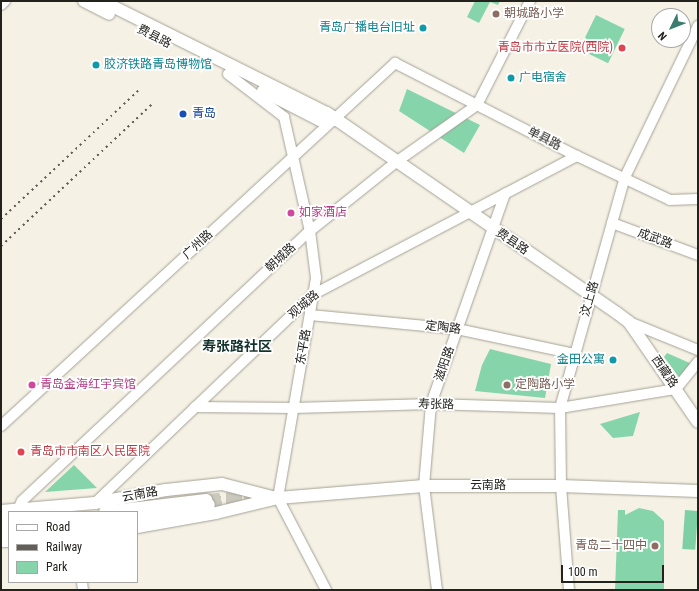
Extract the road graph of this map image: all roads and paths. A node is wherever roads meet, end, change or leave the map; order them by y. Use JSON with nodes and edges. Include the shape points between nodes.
{"nodes":[{"id":1,"x":5,"y":1,"type":"edge"},
{"id":2,"x":84,"y":1,"type":"edge"},
{"id":3,"x":102,"y":1,"type":"edge"},
{"id":4,"x":530,"y":1,"type":"edge"},
{"id":5,"x":1,"y":5,"type":"edge"},
{"id":6,"x":698,"y":26,"type":"edge"},
{"id":7,"x":395,"y":64,"type":"joint"},
{"id":8,"x":228,"y":74,"type":"junction"},
{"id":9,"x":477,"y":105,"type":"junction"},
{"id":10,"x":334,"y":120,"type":"junction"},
{"id":11,"x":295,"y":155,"type":"junction"},
{"id":12,"x":577,"y":156,"type":"junction"},
{"id":13,"x":396,"y":162,"type":"junction"},
{"id":14,"x":625,"y":177,"type":"junction"},
{"id":15,"x":505,"y":194,"type":"junction"},
{"id":16,"x":698,"y":199,"type":"edge"},
{"id":17,"x":468,"y":212,"type":"junction"},
{"id":18,"x":612,"y":223,"type":"junction"},
{"id":19,"x":492,"y":228,"type":"junction"},
{"id":20,"x":310,"y":231,"type":"junction"},
{"id":21,"x":698,"y":255,"type":"edge"},
{"id":22,"x":314,"y":294,"type":"junction"},
{"id":23,"x":590,"y":296,"type":"junction"},
{"id":24,"x":310,"y":314,"type":"junction"},
{"id":25,"x":629,"y":322,"type":"junction"},
{"id":26,"x":457,"y":329,"type":"junction"},
{"id":27,"x":698,"y":350,"type":"edge"},
{"id":28,"x":575,"y":354,"type":"junction"},
{"id":29,"x":698,"y":362,"type":"edge"},
{"id":30,"x":676,"y":389,"type":"junction"},
{"id":31,"x":431,"y":404,"type":"junction"},
{"id":32,"x":195,"y":406,"type":"junction"},
{"id":33,"x":294,"y":408,"type":"junction"},
{"id":34,"x":560,"y":408,"type":"junction"},
{"id":35,"x":698,"y":422,"type":"edge"},
{"id":36,"x":1,"y":426,"type":"edge"},
{"id":37,"x":424,"y":486,"type":"junction"},
{"id":38,"x":561,"y":486,"type":"junction"},
{"id":39,"x":698,"y":491,"type":"edge"},
{"id":40,"x":278,"y":498,"type":"junction"},
{"id":41,"x":208,"y":502,"type":"joint"},
{"id":42,"x":95,"y":503,"type":"junction"},
{"id":43,"x":1,"y":511,"type":"edge"},
{"id":44,"x":17,"y":511,"type":"junction"},
{"id":45,"x":115,"y":511,"type":"edge"},
{"id":46,"x":138,"y":518,"type":"edge"},
{"id":47,"x":138,"y":528,"type":"edge"},
{"id":48,"x":326,"y":590,"type":"edge"},
{"id":49,"x":437,"y":590,"type":"edge"},
{"id":50,"x":569,"y":590,"type":"edge"}],
"edges":[{"from":1,"to":5,"type":"street"},
{"from":2,"to":8,"type":"main road","name":"费县路"},
{"from":3,"to":10,"type":"main road","name":"费县路","via":[[327,113]]},
{"from":4,"to":9,"type":"street","name":"朝城路"},
{"from":6,"to":14,"type":"street","name":"汶上路"},
{"from":7,"to":9,"type":"street","name":"单县路"},
{"from":7,"to":10,"type":"street","name":"广州路"},
{"from":8,"to":10,"type":"main road","name":"费县路","via":[[320,120]]},
{"from":8,"to":11,"type":"street","name":"东平路","via":[[284,118]]},
{"from":9,"to":12,"type":"street","name":"单县路"},
{"from":9,"to":13,"type":"street","name":"朝城路"},
{"from":10,"to":11,"type":"street","name":"广州路"},
{"from":10,"to":13,"type":"main road","name":"费县路"},
{"from":11,"to":20,"type":"street","name":"东平路"},
{"from":11,"to":36,"type":"street","name":"广州路"},
{"from":12,"to":14,"type":"street","name":"单县路"},
{"from":12,"to":15,"type":"street","name":"观城路"},
{"from":13,"to":17,"type":"main road","name":"费县路"},
{"from":13,"to":20,"type":"street","name":"朝城路"},
{"from":14,"to":16,"type":"street","name":"单县路","via":[[670,200]]},
{"from":14,"to":18,"type":"street","name":"汶上路"},
{"from":15,"to":17,"type":"street","name":"观城路"},
{"from":15,"to":19,"type":"street","name":"滋阳路"},
{"from":17,"to":19,"type":"main road","name":"费县路"},
{"from":17,"to":22,"type":"street","name":"观城路"},
{"from":18,"to":21,"type":"street","name":"成武路"},
{"from":18,"to":23,"type":"street","name":"汶上路"},
{"from":19,"to":23,"type":"main road","name":"费县路"},
{"from":19,"to":26,"type":"street","name":"滋阳路"},
{"from":20,"to":22,"type":"street","name":"东平路","via":[[316,278]]},
{"from":20,"to":44,"type":"street","name":"朝城路","via":[[22,501]]},
{"from":22,"to":24,"type":"street","name":"东平路"},
{"from":22,"to":32,"type":"street","name":"观城路"},
{"from":23,"to":25,"type":"main road","name":"费县路"},
{"from":23,"to":28,"type":"street","name":"汶上路"},
{"from":24,"to":26,"type":"street","name":"定陶路"},
{"from":24,"to":33,"type":"street","name":"东平路"},
{"from":25,"to":27,"type":"street","name":"费县路"},
{"from":25,"to":30,"type":"main road","name":"西藏路"},
{"from":26,"to":28,"type":"street","name":"定陶路"},
{"from":26,"to":31,"type":"street","name":"滋阳路"},
{"from":28,"to":34,"type":"street","name":"汶上路"},
{"from":29,"to":30,"type":"street"},
{"from":30,"to":34,"type":"street","name":"寿张路"},
{"from":30,"to":35,"type":"main road","name":"西藏路"},
{"from":31,"to":33,"type":"street","name":"寿张路"},
{"from":31,"to":34,"type":"street","name":"寿张路"},
{"from":31,"to":37,"type":"street","name":"滋阳路"},
{"from":32,"to":33,"type":"street","name":"寿张路"},
{"from":32,"to":42,"type":"street","name":"观城路"},
{"from":33,"to":40,"type":"street","name":"东平路"},
{"from":34,"to":38,"type":"street","name":"汶上路"},
{"from":37,"to":38,"type":"main road","name":"云南路"},
{"from":37,"to":40,"type":"main road","name":"云南路"},
{"from":37,"to":49,"type":"street","name":"滋阳路"},
{"from":38,"to":39,"type":"main road","name":"云南路"},
{"from":38,"to":50,"type":"street","name":"汶上路"},
{"from":40,"to":42,"type":"main road","name":"云南路","via":[[222,484],[166,490]]},
{"from":40,"to":47,"type":"main road","name":"云南路","via":[[216,514]]},
{"from":40,"to":48,"type":"street"},
{"from":41,"to":45,"type":"main road"},
{"from":41,"to":46,"type":"highway"},
{"from":42,"to":44,"type":"main road","name":"云南路"},
{"from":43,"to":44,"type":"main road","name":"云南路"}]}
